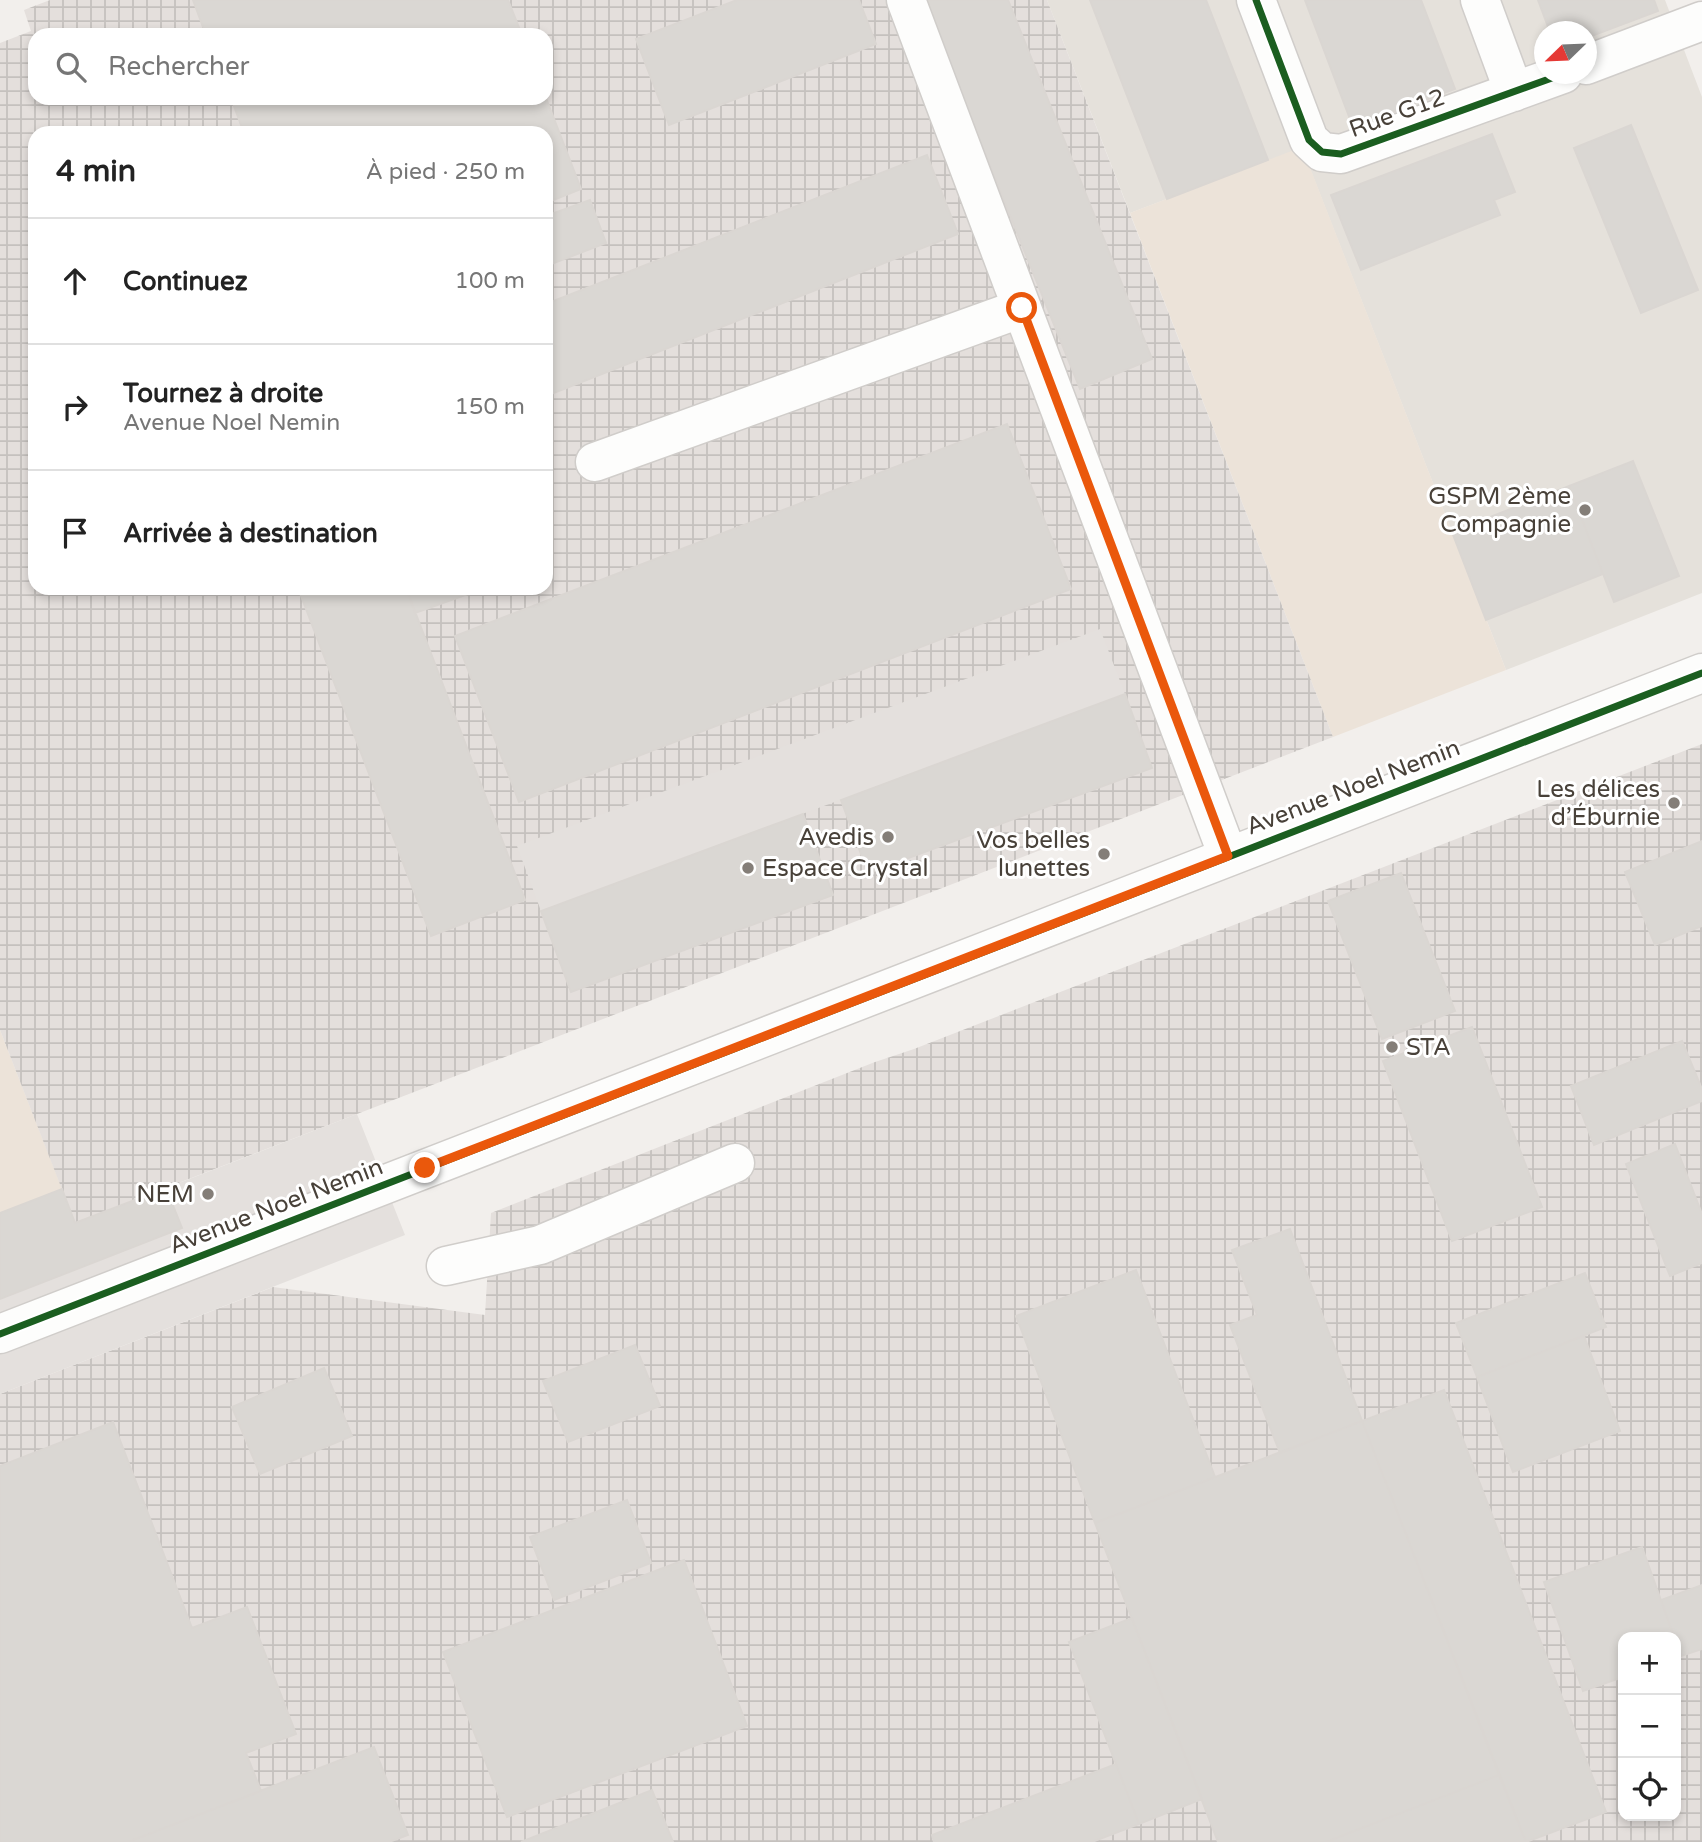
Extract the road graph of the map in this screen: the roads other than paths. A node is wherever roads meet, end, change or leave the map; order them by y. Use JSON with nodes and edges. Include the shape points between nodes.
{"nodes":[{"id":1,"x":906,"y":0,"type":"edge"},
{"id":2,"x":1256,"y":0,"type":"edge"},
{"id":3,"x":1480,"y":0,"type":"edge"},
{"id":4,"x":1702,"y":21,"type":"edge"},
{"id":5,"x":1597,"y":61,"type":"edge"},
{"id":6,"x":1536,"y":84,"type":"edge"},
{"id":7,"x":1514,"y":92,"type":"junction"},
{"id":8,"x":1022,"y":308,"type":"junction"},
{"id":9,"x":595,"y":462,"type":"dead end"},
{"id":10,"x":1702,"y":673,"type":"edge"},
{"id":11,"x":1228,"y":856,"type":"junction"},
{"id":12,"x":735,"y":1163,"type":"dead end"},
{"id":13,"x":446,"y":1266,"type":"dead end"},
{"id":14,"x":0,"y":1334,"type":"edge"}],
"edges":[{"from":1,"to":8,"type":"street"},
{"from":2,"to":7,"type":"street","name":"Rue G12","via":[[1309,140],[1322,152],[1341,154]]},
{"from":3,"to":7,"type":"street"},
{"from":4,"to":5,"type":"street"},
{"from":6,"to":7,"type":"street","name":"Rue G12"},
{"from":8,"to":9,"type":"street"},
{"from":8,"to":11,"type":"street"},
{"from":10,"to":11,"type":"street","name":"Avenue Noel Nemin"},
{"from":11,"to":14,"type":"street","name":"Avenue Noel Nemin"},
{"from":12,"to":13,"type":"street","via":[[540,1245]]}]}
